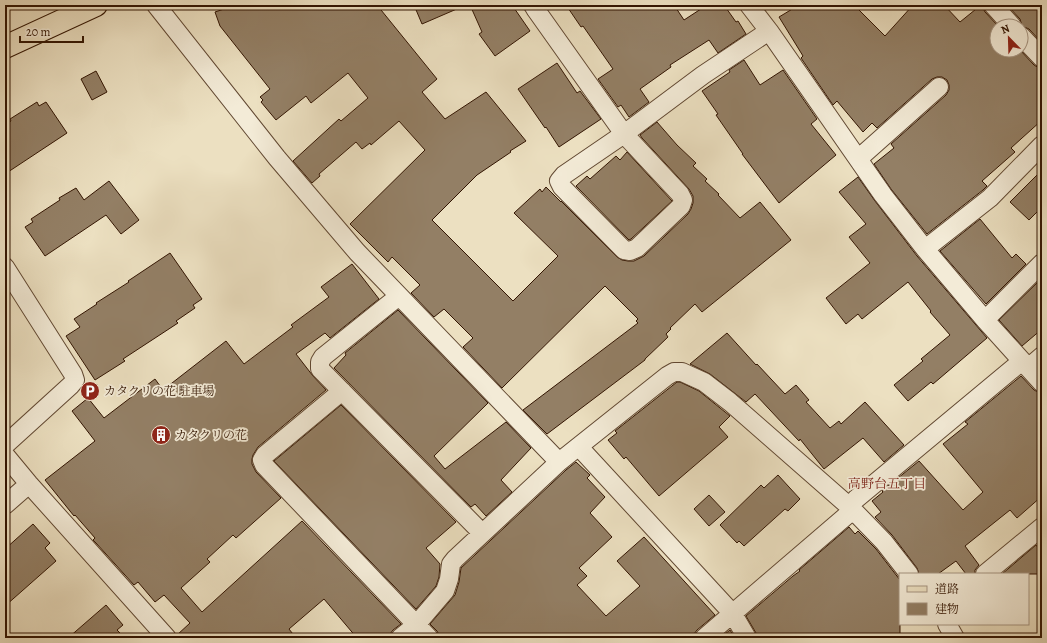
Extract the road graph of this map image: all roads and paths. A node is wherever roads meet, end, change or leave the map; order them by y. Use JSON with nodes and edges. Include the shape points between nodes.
{"nodes":[{"id":1,"x":96,"y":5,"type":"edge"},
{"id":2,"x":156,"y":5,"type":"edge"},
{"id":3,"x":534,"y":5,"type":"edge"},
{"id":4,"x":748,"y":5,"type":"edge"},
{"id":5,"x":993,"y":5,"type":"edge"},
{"id":6,"x":1005,"y":18,"type":"edge"},
{"id":7,"x":769,"y":31,"type":"junction"},
{"id":8,"x":1029,"y":44,"type":"edge"},
{"id":9,"x":5,"y":47,"type":"edge"},
{"id":10,"x":1042,"y":58,"type":"edge"},
{"id":11,"x":939,"y":87,"type":"dead end"},
{"id":12,"x":624,"y":134,"type":"junction"},
{"id":13,"x":1042,"y":145,"type":"edge"},
{"id":14,"x":858,"y":159,"type":"junction"},
{"id":15,"x":925,"y":248,"type":"junction"},
{"id":16,"x":1042,"y":263,"type":"edge"},
{"id":17,"x":5,"y":267,"type":"edge"},
{"id":18,"x":399,"y":296,"type":"junction"},
{"id":19,"x":985,"y":320,"type":"junction"},
{"id":20,"x":1042,"y":356,"type":"edge"},
{"id":21,"x":1025,"y":365,"type":"junction"},
{"id":22,"x":1042,"y":383,"type":"edge"},
{"id":23,"x":342,"y":390,"type":"junction"},
{"id":24,"x":5,"y":445,"type":"edge"},
{"id":25,"x":579,"y":447,"type":"junction"},
{"id":26,"x":5,"y":455,"type":"edge"},
{"id":27,"x":559,"y":462,"type":"junction"},
{"id":28,"x":29,"y":484,"type":"junction"},
{"id":29,"x":5,"y":505,"type":"edge"},
{"id":30,"x":851,"y":508,"type":"junction"},
{"id":31,"x":1042,"y":527,"type":"edge"},
{"id":32,"x":482,"y":533,"type":"junction"},
{"id":33,"x":909,"y":573,"type":"edge"},
{"id":34,"x":986,"y":573,"type":"edge"},
{"id":35,"x":733,"y":614,"type":"junction"},
{"id":36,"x":416,"y":625,"type":"junction"},
{"id":37,"x":948,"y":625,"type":"edge"},
{"id":38,"x":167,"y":638,"type":"edge"},
{"id":39,"x":400,"y":638,"type":"edge"},
{"id":40,"x":429,"y":638,"type":"edge"},
{"id":41,"x":704,"y":638,"type":"edge"},
{"id":42,"x":747,"y":638,"type":"edge"},
{"id":43,"x":955,"y":638,"type":"edge"}],
"edges":[{"from":1,"to":9,"type":"main road"},
{"from":2,"to":18,"type":"street","via":[[277,158],[357,252]]},
{"from":3,"to":12,"type":"street"},
{"from":4,"to":7,"type":"street"},
{"from":5,"to":6,"type":"street"},
{"from":7,"to":12,"type":"street","via":[[703,75]]},
{"from":7,"to":14,"type":"street"},
{"from":8,"to":10,"type":"street"},
{"from":11,"to":14,"type":"street"},
{"from":12,"to":12,"type":"street","via":[[683,200],[681,206],[637,248],[630,251],[624,250],[562,187],[560,181],[564,175]]},
{"from":13,"to":15,"type":"street","via":[[990,198]]},
{"from":14,"to":15,"type":"street"},
{"from":15,"to":19,"type":"street"},
{"from":16,"to":19,"type":"street"},
{"from":17,"to":24,"type":"street","via":[[75,380]]},
{"from":18,"to":23,"type":"street","via":[[323,357],[320,368]]},
{"from":18,"to":27,"type":"street"},
{"from":19,"to":21,"type":"street"},
{"from":20,"to":21,"type":"street"},
{"from":21,"to":22,"type":"street"},
{"from":21,"to":30,"type":"street","via":[[856,499]]},
{"from":23,"to":32,"type":"street"},
{"from":23,"to":36,"type":"street","via":[[262,460]]},
{"from":25,"to":27,"type":"street"},
{"from":25,"to":30,"type":"street","via":[[667,376],[674,372],[682,372],[704,382],[730,402]]},
{"from":25,"to":35,"type":"street"},
{"from":26,"to":28,"type":"street"},
{"from":27,"to":32,"type":"street"},
{"from":28,"to":29,"type":"street"},
{"from":28,"to":38,"type":"street"},
{"from":30,"to":33,"type":"street"},
{"from":30,"to":35,"type":"street","via":[[846,516]]},
{"from":31,"to":34,"type":"street"},
{"from":32,"to":36,"type":"street","via":[[451,564],[445,591]]},
{"from":35,"to":41,"type":"street"},
{"from":35,"to":42,"type":"street"},
{"from":36,"to":39,"type":"street"},
{"from":36,"to":40,"type":"street"},
{"from":37,"to":43,"type":"street"}]}
